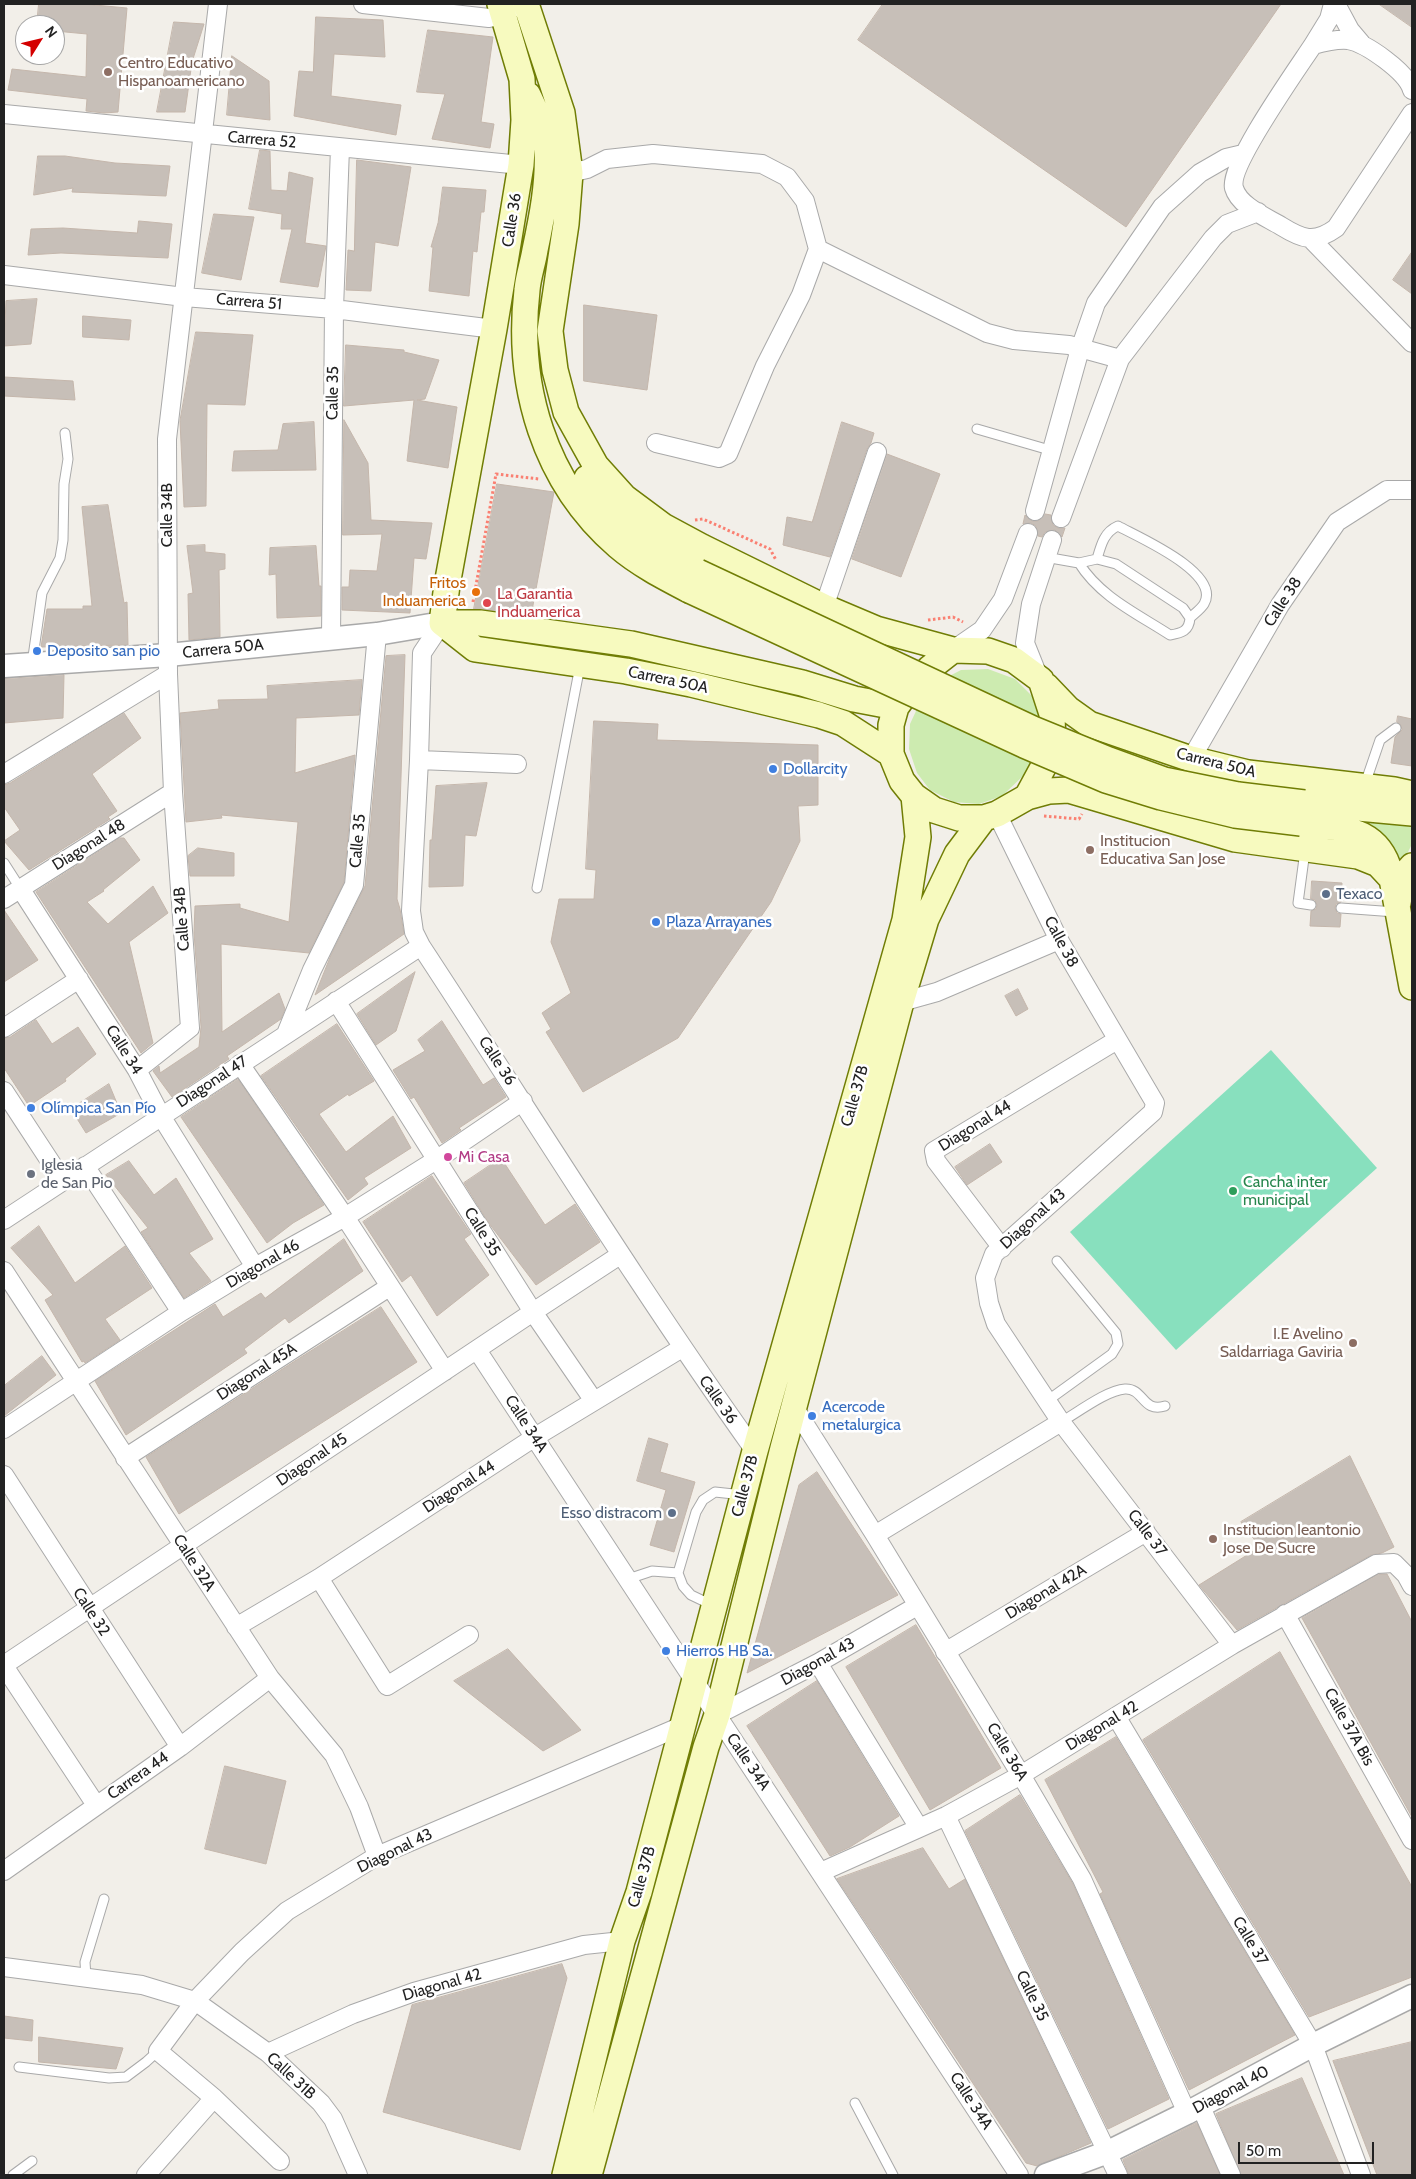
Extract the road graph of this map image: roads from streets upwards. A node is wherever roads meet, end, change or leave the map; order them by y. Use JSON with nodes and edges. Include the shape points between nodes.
{"nodes":[{"id":1,"x":218,"y":4,"type":"edge"},
{"id":2,"x":363,"y":4,"type":"edge"},
{"id":3,"x":526,"y":4,"type":"edge"},
{"id":4,"x":1334,"y":4,"type":"edge"},
{"id":5,"x":507,"y":8,"type":"edge"},
{"id":6,"x":1361,"y":43,"type":"junction"},
{"id":7,"x":1313,"y":45,"type":"junction"},
{"id":8,"x":522,"y":79,"type":"junction"},
{"id":9,"x":1412,"y":90,"type":"edge"},
{"id":10,"x":1412,"y":113,"type":"edge"},
{"id":11,"x":4,"y":114,"type":"edge"},
{"id":12,"x":202,"y":135,"type":"junction"},
{"id":13,"x":340,"y":148,"type":"junction"},
{"id":14,"x":1244,"y":154,"type":"junction"},
{"id":15,"x":521,"y":165,"type":"junction"},
{"id":16,"x":570,"y":173,"type":"junction"},
{"id":17,"x":1258,"y":212,"type":"junction"},
{"id":18,"x":1311,"y":239,"type":"junction"},
{"id":19,"x":818,"y":249,"type":"junction"},
{"id":20,"x":4,"y":275,"type":"edge"},
{"id":21,"x":184,"y":297,"type":"junction"},
{"id":22,"x":334,"y":309,"type":"junction"},
{"id":23,"x":494,"y":329,"type":"junction"},
{"id":24,"x":1412,"y":343,"type":"edge"},
{"id":25,"x":1080,"y":349,"type":"junction"},
{"id":26,"x":1120,"y":359,"type":"junction"},
{"id":27,"x":555,"y":370,"type":"junction"},
{"id":28,"x":656,"y":443,"type":"dead end"},
{"id":29,"x":877,"y":452,"type":"dead end"},
{"id":30,"x":1412,"y":490,"type":"edge"},
{"id":31,"x":1035,"y":511,"type":"dead end"},
{"id":32,"x":1060,"y":518,"type":"dead end"},
{"id":33,"x":1052,"y":540,"type":"dead end"},
{"id":34,"x":1045,"y":557,"type":"junction"},
{"id":35,"x":694,"y":581,"type":"junction"},
{"id":36,"x":824,"y":607,"type":"junction"},
{"id":37,"x":442,"y":623,"type":"junction"},
{"id":38,"x":377,"y":634,"type":"junction"},
{"id":39,"x":331,"y":638,"type":"junction"},
{"id":40,"x":953,"y":650,"type":"junction"},
{"id":41,"x":168,"y":665,"type":"junction"},
{"id":42,"x":4,"y":666,"type":"edge"},
{"id":43,"x":1040,"y":680,"type":"junction"},
{"id":44,"x":896,"y":707,"type":"junction"},
{"id":45,"x":892,"y":754,"type":"junction"},
{"id":46,"x":1191,"y":759,"type":"junction"},
{"id":47,"x":419,"y":760,"type":"junction"},
{"id":48,"x":517,"y":764,"type":"dead end"},
{"id":49,"x":4,"y":774,"type":"edge"},
{"id":50,"x":173,"y":792,"type":"junction"},
{"id":51,"x":1412,"y":794,"type":"edge"},
{"id":52,"x":914,"y":796,"type":"junction"},
{"id":53,"x":1033,"y":807,"type":"junction"},
{"id":54,"x":1302,"y":813,"type":"junction"},
{"id":55,"x":1412,"y":813,"type":"edge"},
{"id":56,"x":990,"y":816,"type":"junction"},
{"id":57,"x":1402,"y":872,"type":"edge"},
{"id":58,"x":20,"y":888,"type":"junction"},
{"id":59,"x":4,"y":899,"type":"edge"},
{"id":60,"x":1059,"y":940,"type":"junction"},
{"id":61,"x":422,"y":946,"type":"junction"},
{"id":62,"x":79,"y":979,"type":"junction"},
{"id":63,"x":1412,"y":988,"type":"edge"},
{"id":64,"x":336,"y":1001,"type":"junction"},
{"id":65,"x":901,"y":1002,"type":"junction"},
{"id":66,"x":4,"y":1028,"type":"edge"},
{"id":67,"x":286,"y":1034,"type":"junction"},
{"id":68,"x":1118,"y":1040,"type":"junction"},
{"id":69,"x":240,"y":1064,"type":"junction"},
{"id":70,"x":137,"y":1070,"type":"junction"},
{"id":71,"x":4,"y":1092,"type":"edge"},
{"id":72,"x":524,"y":1102,"type":"junction"},
{"id":73,"x":161,"y":1116,"type":"junction"},
{"id":74,"x":436,"y":1160,"type":"junction"},
{"id":75,"x":85,"y":1166,"type":"junction"},
{"id":76,"x":63,"y":1181,"type":"junction"},
{"id":77,"x":345,"y":1217,"type":"junction"},
{"id":78,"x":4,"y":1220,"type":"edge"},
{"id":79,"x":1002,"y":1248,"type":"junction"},
{"id":80,"x":620,"y":1255,"type":"junction"},
{"id":81,"x":255,"y":1267,"type":"junction"},
{"id":82,"x":4,"y":1271,"type":"edge"},
{"id":83,"x":389,"y":1287,"type":"junction"},
{"id":84,"x":181,"y":1312,"type":"junction"},
{"id":85,"x":532,"y":1312,"type":"junction"},
{"id":86,"x":682,"y":1348,"type":"junction"},
{"id":87,"x":477,"y":1350,"type":"junction"},
{"id":88,"x":445,"y":1371,"type":"junction"},
{"id":89,"x":76,"y":1382,"type":"junction"},
{"id":90,"x":594,"y":1402,"type":"junction"},
{"id":91,"x":794,"y":1407,"type":"junction"},
{"id":92,"x":1062,"y":1422,"type":"junction"},
{"id":93,"x":4,"y":1429,"type":"edge"},
{"id":94,"x":535,"y":1437,"type":"junction"},
{"id":95,"x":754,"y":1451,"type":"junction"},
{"id":96,"x":126,"y":1458,"type":"junction"},
{"id":97,"x":4,"y":1475,"type":"edge"},
{"id":98,"x":1146,"y":1532,"type":"junction"},
{"id":99,"x":875,"y":1535,"type":"junction"},
{"id":100,"x":184,"y":1546,"type":"junction"},
{"id":101,"x":319,"y":1578,"type":"junction"},
{"id":102,"x":1412,"y":1586,"type":"edge"},
{"id":103,"x":917,"y":1606,"type":"junction"},
{"id":104,"x":88,"y":1608,"type":"junction"},
{"id":105,"x":1285,"y":1614,"type":"junction"},
{"id":106,"x":236,"y":1627,"type":"junction"},
{"id":107,"x":469,"y":1635,"type":"dead end"},
{"id":108,"x":1232,"y":1645,"type":"junction"},
{"id":109,"x":945,"y":1652,"type":"junction"},
{"id":110,"x":818,"y":1663,"type":"junction"},
{"id":111,"x":4,"y":1665,"type":"edge"},
{"id":112,"x":270,"y":1678,"type":"junction"},
{"id":113,"x":694,"y":1679,"type":"junction"},
{"id":114,"x":717,"y":1715,"type":"junction"},
{"id":115,"x":1117,"y":1718,"type":"junction"},
{"id":116,"x":684,"y":1724,"type":"junction"},
{"id":117,"x":180,"y":1747,"type":"junction"},
{"id":118,"x":1021,"y":1775,"type":"junction"},
{"id":119,"x":96,"y":1805,"type":"junction"},
{"id":120,"x":946,"y":1816,"type":"junction"},
{"id":121,"x":919,"y":1828,"type":"junction"},
{"id":122,"x":1412,"y":1840,"type":"edge"},
{"id":123,"x":377,"y":1856,"type":"junction"},
{"id":124,"x":5,"y":1866,"type":"edge"},
{"id":125,"x":821,"y":1872,"type":"junction"},
{"id":126,"x":622,"y":1941,"type":"junction"},
{"id":127,"x":4,"y":1967,"type":"edge"},
{"id":128,"x":195,"y":2001,"type":"junction"},
{"id":129,"x":1411,"y":2001,"type":"edge"},
{"id":130,"x":1313,"y":2045,"type":"junction"},
{"id":131,"x":268,"y":2053,"type":"junction"},
{"id":132,"x":214,"y":2098,"type":"junction"},
{"id":133,"x":1194,"y":2110,"type":"junction"},
{"id":134,"x":1108,"y":2152,"type":"junction"},
{"id":135,"x":280,"y":2161,"type":"dead end"},
{"id":136,"x":146,"y":2175,"type":"edge"},
{"id":137,"x":358,"y":2175,"type":"edge"},
{"id":138,"x":565,"y":2175,"type":"edge"},
{"id":139,"x":589,"y":2175,"type":"edge"},
{"id":140,"x":1019,"y":2175,"type":"edge"},
{"id":141,"x":1046,"y":2175,"type":"edge"},
{"id":142,"x":1118,"y":2175,"type":"edge"},
{"id":143,"x":1231,"y":2175,"type":"edge"},
{"id":144,"x":1362,"y":2175,"type":"edge"}],
"edges":[{"from":1,"to":12,"type":"street","name":"Calle 34B"},
{"from":2,"to":5,"type":"street","via":[[489,18]]},
{"from":3,"to":16,"type":"main road","via":[[562,113]]},
{"from":4,"to":6,"type":"street"},
{"from":4,"to":7,"type":"street"},
{"from":5,"to":8,"type":"main road","name":"Calle 36"},
{"from":6,"to":7,"type":"street","via":[[1335,40]]},
{"from":6,"to":9,"type":"street","via":[[1401,72]]},
{"from":7,"to":14,"type":"street"},
{"from":8,"to":15,"type":"main road","name":"Calle 36"},
{"from":8,"to":35,"type":"main road","via":[[547,147],[543,213],[527,288],[523,328],[525,368],[547,450],[570,490],[594,522],[619,547],[654,572]]},
{"from":10,"to":18,"type":"street","via":[[1336,228]]},
{"from":11,"to":12,"type":"street","name":"Carrera 52"},
{"from":12,"to":13,"type":"street","name":"Carrera 52"},
{"from":12,"to":21,"type":"street","name":"Calle 34B"},
{"from":13,"to":15,"type":"street","name":"Carrera 52"},
{"from":13,"to":22,"type":"street","name":"Calle 35"},
{"from":14,"to":17,"type":"street","via":[[1234,175],[1234,188],[1241,200]]},
{"from":14,"to":25,"type":"street","via":[[1226,158],[1200,172],[1162,208],[1096,303]]},
{"from":15,"to":23,"type":"main road","name":"Calle 36"},
{"from":16,"to":19,"type":"street","via":[[606,159],[653,154],[762,164],[787,177],[805,201]]},
{"from":16,"to":27,"type":"main road","via":[[550,331]]},
{"from":17,"to":18,"type":"street","via":[[1297,236]]},
{"from":17,"to":26,"type":"street","via":[[1227,224],[1212,238]]},
{"from":18,"to":24,"type":"street"},
{"from":19,"to":25,"type":"street","via":[[988,333]]},
{"from":19,"to":28,"type":"street","via":[[801,294],[765,366],[728,454],[720,458]]},
{"from":20,"to":21,"type":"street","name":"Carrera 51"},
{"from":21,"to":22,"type":"street","name":"Carrera 51"},
{"from":21,"to":41,"type":"street","name":"Calle 34B","via":[[167,439]]},
{"from":22,"to":23,"type":"street","name":"Carrera 51"},
{"from":22,"to":39,"type":"street","name":"Calle 35"},
{"from":23,"to":37,"type":"main road","name":"Calle 36","via":[[474,436],[483,486],[461,588]]},
{"from":25,"to":26,"type":"street"},
{"from":25,"to":31,"type":"street"},
{"from":26,"to":32,"type":"street"},
{"from":27,"to":35,"type":"main road","via":[[553,394],[558,418],[584,474],[630,531],[673,558]]},
{"from":27,"to":36,"type":"main road","via":[[566,412],[596,466],[624,498],[663,526]]},
{"from":29,"to":36,"type":"street"},
{"from":30,"to":46,"type":"street","name":"Calle 38","via":[[1387,490],[1337,522],[1280,605]]},
{"from":33,"to":34,"type":"street"},
{"from":34,"to":40,"type":"street","via":[[1037,545],[1028,545],[1026,540],[1003,599],[982,630]]},
{"from":34,"to":43,"type":"street","via":[[1031,604],[1025,643]]},
{"from":35,"to":54,"type":"main road","bridge":true,"via":[[1024,745],[1106,780],[1235,815]]},
{"from":36,"to":40,"type":"main road","via":[[876,629]]},
{"from":37,"to":38,"type":"street","name":"Carrera 50A"},
{"from":37,"to":44,"type":"main road","name":"Carrera 50A","via":[[480,624],[631,644]]},
{"from":37,"to":45,"type":"main road","name":"Carrera 50A","via":[[475,648],[581,663],[691,684],[818,715],[843,723]]},
{"from":37,"to":47,"type":"street","name":"Calle 36","via":[[422,653]]},
{"from":38,"to":39,"type":"street","name":"Carrera 50A"},
{"from":38,"to":67,"type":"street","name":"Calle 35","via":[[354,885],[312,970]]},
{"from":39,"to":41,"type":"street","name":"Carrera 50A"},
{"from":40,"to":43,"type":"main road","via":[[988,651],[1014,660]]},
{"from":40,"to":44,"type":"main road","via":[[930,668]]},
{"from":41,"to":42,"type":"street","name":"Carrera 50A"},
{"from":41,"to":49,"type":"street"},
{"from":41,"to":50,"type":"street","name":"Calle 34B"},
{"from":43,"to":46,"type":"main road","name":"Carrera 50A","via":[[1068,709],[1090,724]]},
{"from":43,"to":53,"type":"main road","via":[[1052,714],[1053,749],[1038,781]]},
{"from":44,"to":45,"type":"main road","via":[[891,725]]},
{"from":45,"to":52,"type":"main road","via":[[902,780]]},
{"from":46,"to":51,"type":"main road","name":"Carrera 50A","via":[[1248,773]]},
{"from":47,"to":48,"type":"street"},
{"from":47,"to":61,"type":"street","name":"Calle 36","via":[[411,911],[414,932]]},
{"from":50,"to":58,"type":"street","name":"Diagonal 48"},
{"from":50,"to":70,"type":"street","name":"Calle 34B","via":[[190,1028]]},
{"from":52,"to":56,"type":"main road","via":[[934,810],[959,818]]},
{"from":52,"to":95,"type":"main road","name":"Calle 37B","via":[[918,837],[905,920]]},
{"from":53,"to":56,"type":"main road"},
{"from":53,"to":57,"type":"main road","via":[[1049,791],[1070,790],[1235,839],[1358,856]]},
{"from":54,"to":55,"type":"main road"},
{"from":54,"to":57,"type":"main road","via":[[1367,837]]},
{"from":56,"to":60,"type":"street","name":"Calle 38"},
{"from":56,"to":65,"type":"main road","name":"Calle 37B","via":[[957,854],[926,919]]},
{"from":57,"to":63,"type":"main road","via":[[1398,908]]},
{"from":58,"to":59,"type":"street","name":"Diagonal 48"},
{"from":58,"to":62,"type":"street","name":"Calle 34"},
{"from":60,"to":65,"type":"street","via":[[937,992]]},
{"from":60,"to":68,"type":"street","name":"Calle 38"},
{"from":61,"to":64,"type":"street","name":"Diagonal 47"},
{"from":61,"to":72,"type":"street","name":"Calle 36"},
{"from":62,"to":66,"type":"street"},
{"from":62,"to":70,"type":"street","name":"Calle 34"},
{"from":64,"to":67,"type":"street","name":"Diagonal 47"},
{"from":64,"to":74,"type":"street","name":"Calle 35"},
{"from":65,"to":91,"type":"main road","name":"Calle 37B"},
{"from":67,"to":69,"type":"street","name":"Diagonal 47"},
{"from":68,"to":79,"type":"street","name":"Diagonal 43","via":[[1151,1093],[1155,1103],[1153,1112]]},
{"from":68,"to":79,"type":"street","name":"Diagonal 44","via":[[934,1151],[936,1161]]},
{"from":69,"to":73,"type":"street","name":"Diagonal 47"},
{"from":69,"to":77,"type":"street"},
{"from":70,"to":73,"type":"street","name":"Calle 34"},
{"from":71,"to":76,"type":"street"},
{"from":72,"to":74,"type":"street","name":"Diagonal 46"},
{"from":72,"to":80,"type":"street","name":"Calle 36"},
{"from":73,"to":75,"type":"street","name":"Diagonal 47"},
{"from":73,"to":81,"type":"street","name":"Calle 34"},
{"from":74,"to":77,"type":"street","name":"Diagonal 46"},
{"from":74,"to":85,"type":"street","name":"Calle 35"},
{"from":75,"to":76,"type":"street","name":"Diagonal 47"},
{"from":75,"to":84,"type":"street"},
{"from":76,"to":78,"type":"street","name":"Diagonal 47"},
{"from":77,"to":81,"type":"street","name":"Diagonal 46"},
{"from":77,"to":83,"type":"street"},
{"from":79,"to":92,"type":"street","name":"Diagonal 43","via":[[994,1254],[985,1278],[996,1324]]},
{"from":80,"to":85,"type":"street","name":"Diagonal 45"},
{"from":80,"to":86,"type":"street","name":"Calle 36"},
{"from":81,"to":84,"type":"street","name":"Diagonal 46"},
{"from":82,"to":89,"type":"street","name":"Calle 32A"},
{"from":83,"to":88,"type":"street"},
{"from":83,"to":96,"type":"street","name":"Diagonal 45A"},
{"from":84,"to":89,"type":"street","name":"Diagonal 46"},
{"from":85,"to":87,"type":"street","name":"Diagonal 45"},
{"from":85,"to":90,"type":"street","name":"Calle 35"},
{"from":86,"to":90,"type":"street","name":"Diagonal 44"},
{"from":86,"to":95,"type":"street","name":"Calle 36"},
{"from":87,"to":88,"type":"street","name":"Diagonal 45"},
{"from":87,"to":94,"type":"street","name":"Calle 34A"},
{"from":88,"to":100,"type":"street","name":"Diagonal 45"},
{"from":89,"to":93,"type":"street","name":"Diagonal 46"},
{"from":89,"to":96,"type":"street","name":"Calle 32A"},
{"from":90,"to":94,"type":"street","name":"Diagonal 44"},
{"from":91,"to":99,"type":"street","name":"Calle 36A"},
{"from":91,"to":114,"type":"main road","name":"Calle 37B"},
{"from":92,"to":98,"type":"street","name":"Calle 37"},
{"from":92,"to":99,"type":"street"},
{"from":94,"to":101,"type":"street","name":"Diagonal 44"},
{"from":94,"to":113,"type":"street","name":"Calle 34A"},
{"from":95,"to":113,"type":"main road","name":"Calle 37B"},
{"from":96,"to":100,"type":"street","name":"Calle 32A"},
{"from":97,"to":104,"type":"street","name":"Calle 32"},
{"from":98,"to":108,"type":"street","name":"Calle 37"},
{"from":98,"to":109,"type":"street","name":"Diagonal 42A"},
{"from":99,"to":103,"type":"street","name":"Calle 36A"},
{"from":100,"to":104,"type":"street","name":"Diagonal 45"},
{"from":100,"to":106,"type":"street","name":"Calle 32A"},
{"from":101,"to":106,"type":"street","name":"Diagonal 44"},
{"from":101,"to":107,"type":"street","via":[[387,1686]]},
{"from":102,"to":105,"type":"street","name":"Diagonal 42","via":[[1394,1564],[1376,1564]]},
{"from":103,"to":109,"type":"street","name":"Calle 36A"},
{"from":103,"to":110,"type":"street","name":"Diagonal 43"},
{"from":104,"to":111,"type":"street","name":"Diagonal 45"},
{"from":104,"to":117,"type":"street","name":"Calle 32"},
{"from":105,"to":108,"type":"street","name":"Diagonal 42"},
{"from":105,"to":122,"type":"street","name":"Calle 37A Bis"},
{"from":106,"to":112,"type":"street","name":"Calle 32A"},
{"from":108,"to":115,"type":"street","name":"Diagonal 42"},
{"from":109,"to":118,"type":"street","name":"Calle 36A"},
{"from":110,"to":114,"type":"street","name":"Diagonal 43"},
{"from":110,"to":121,"type":"street"},
{"from":111,"to":119,"type":"street"},
{"from":112,"to":117,"type":"street","name":"Carrera 44"},
{"from":112,"to":123,"type":"street","name":"Calle 32A","via":[[334,1755],[359,1807]]},
{"from":113,"to":114,"type":"street","name":"Calle 34A"},
{"from":113,"to":116,"type":"main road","name":"Calle 37B"},
{"from":114,"to":125,"type":"street","name":"Calle 34A"},
{"from":114,"to":139,"type":"main road","name":"Calle 37B"},
{"from":115,"to":118,"type":"street","name":"Diagonal 42"},
{"from":115,"to":130,"type":"street","name":"Calle 37"},
{"from":116,"to":123,"type":"street","name":"Diagonal 43"},
{"from":116,"to":126,"type":"main road","name":"Calle 37B","via":[[639,1892]]},
{"from":117,"to":119,"type":"street","name":"Carrera 44"},
{"from":118,"to":120,"type":"street","name":"Diagonal 42"},
{"from":118,"to":133,"type":"street","name":"Calle 36A","via":[[1082,1879]]},
{"from":119,"to":124,"type":"street","name":"Carrera 44"},
{"from":120,"to":121,"type":"street","name":"Diagonal 42"},
{"from":120,"to":134,"type":"street","name":"Calle 35"},
{"from":121,"to":125,"type":"street","name":"Diagonal 42"},
{"from":123,"to":128,"type":"street","name":"Diagonal 43","via":[[287,1911]]},
{"from":125,"to":140,"type":"street","name":"Calle 34A"},
{"from":126,"to":131,"type":"street","name":"Diagonal 42","via":[[584,1945],[414,1992],[352,2014]]},
{"from":126,"to":138,"type":"main road","name":"Calle 37B"},
{"from":127,"to":128,"type":"street","name":"Calle 31B","via":[[142,1985]]},
{"from":128,"to":131,"type":"street","name":"Calle 31B"},
{"from":128,"to":132,"type":"street","name":"Diagonal 43","via":[[158,2051]]},
{"from":129,"to":130,"type":"street","name":"Diagonal 40"},
{"from":130,"to":133,"type":"street","name":"Diagonal 40"},
{"from":130,"to":144,"type":"street","name":"Calle 37"},
{"from":131,"to":137,"type":"street","name":"Calle 31B","via":[[321,2103],[333,2119]]},
{"from":132,"to":135,"type":"street"},
{"from":132,"to":136,"type":"street"},
{"from":133,"to":134,"type":"street","name":"Diagonal 40"},
{"from":133,"to":143,"type":"street","name":"Calle 36A"},
{"from":134,"to":141,"type":"street","name":"Diagonal 40"},
{"from":134,"to":142,"type":"street","name":"Calle 35"}]}
